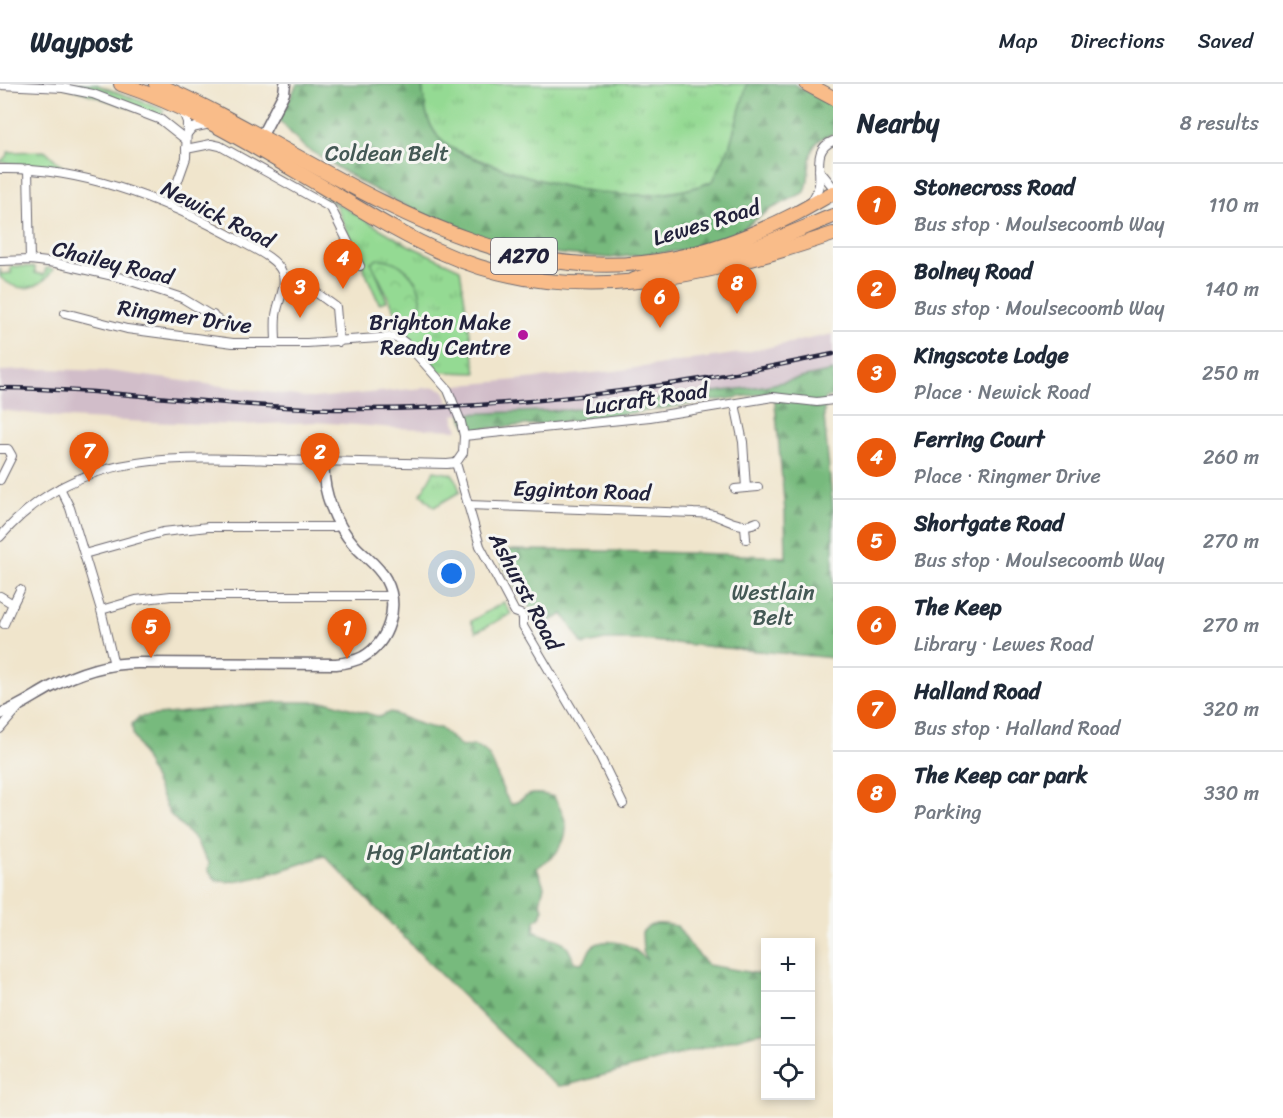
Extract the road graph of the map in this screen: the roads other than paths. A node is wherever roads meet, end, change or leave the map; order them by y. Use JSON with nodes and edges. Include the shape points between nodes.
{"nodes":[{"id":1,"x":121,"y":84,"type":"edge"},
{"id":2,"x":156,"y":84,"type":"edge"},
{"id":3,"x":807,"y":84,"type":"edge"},
{"id":4,"x":0,"y":85,"type":"edge"},
{"id":5,"x":284,"y":85,"type":"edge"},
{"id":6,"x":833,"y":98,"type":"edge"},
{"id":7,"x":180,"y":108,"type":"junction"},
{"id":8,"x":211,"y":123,"type":"junction"},
{"id":9,"x":186,"y":137,"type":"junction"},
{"id":10,"x":255,"y":140,"type":"junction"},
{"id":11,"x":833,"y":141,"type":"edge"},
{"id":12,"x":186,"y":149,"type":"junction"},
{"id":13,"x":0,"y":169,"type":"edge"},
{"id":14,"x":28,"y":169,"type":"junction"},
{"id":15,"x":818,"y":170,"type":"junction"},
{"id":16,"x":833,"y":186,"type":"edge"},
{"id":17,"x":833,"y":193,"type":"edge"},
{"id":18,"x":169,"y":206,"type":"junction"},
{"id":19,"x":810,"y":206,"type":"junction"},
{"id":20,"x":833,"y":216,"type":"edge"},
{"id":21,"x":833,"y":234,"type":"edge"},
{"id":22,"x":30,"y":260,"type":"junction"},
{"id":23,"x":0,"y":261,"type":"edge"},
{"id":24,"x":360,"y":267,"type":"dead end"},
{"id":25,"x":634,"y":280,"type":"junction"},
{"id":26,"x":314,"y":291,"type":"dead end"},
{"id":27,"x":65,"y":312,"type":"dead end"},
{"id":28,"x":213,"y":315,"type":"junction"},
{"id":29,"x":206,"y":326,"type":"dead end"},
{"id":30,"x":230,"y":327,"type":"dead end"},
{"id":31,"x":339,"y":342,"type":"junction"},
{"id":32,"x":276,"y":344,"type":"junction"},
{"id":33,"x":833,"y":400,"type":"edge"},
{"id":34,"x":735,"y":404,"type":"junction"},
{"id":35,"x":464,"y":436,"type":"junction"},
{"id":36,"x":0,"y":449,"type":"edge"},
{"id":37,"x":324,"y":460,"type":"junction"},
{"id":38,"x":456,"y":462,"type":"junction"},
{"id":39,"x":0,"y":480,"type":"edge"},
{"id":40,"x":758,"y":487,"type":"dead end"},
{"id":41,"x":60,"y":488,"type":"junction"},
{"id":42,"x":746,"y":488,"type":"junction"},
{"id":43,"x":735,"y":489,"type":"dead end"},
{"id":44,"x":468,"y":505,"type":"junction"},
{"id":45,"x":757,"y":522,"type":"dead end"},
{"id":46,"x":339,"y":525,"type":"junction"},
{"id":47,"x":745,"y":526,"type":"junction"},
{"id":48,"x":0,"y":537,"type":"edge"},
{"id":49,"x":746,"y":539,"type":"dead end"},
{"id":50,"x":84,"y":554,"type":"junction"},
{"id":51,"x":20,"y":590,"type":"dead end"},
{"id":52,"x":0,"y":596,"type":"edge"},
{"id":53,"x":391,"y":597,"type":"junction"},
{"id":54,"x":14,"y":604,"type":"junction"},
{"id":55,"x":101,"y":610,"type":"junction"},
{"id":56,"x":4,"y":624,"type":"dead end"},
{"id":57,"x":114,"y":664,"type":"junction"},
{"id":58,"x":20,"y":706,"type":"junction"},
{"id":59,"x":0,"y":714,"type":"edge"},
{"id":60,"x":0,"y":729,"type":"edge"},
{"id":61,"x":623,"y":804,"type":"dead end"}],
"edges":[{"from":1,"to":7,"type":"main road","name":"Lewes Road","number":"A270"},
{"from":2,"to":7,"type":"main road","via":[[181,99]]},
{"from":2,"to":10,"type":"main road","name":"Lewes Road","number":"A270"},
{"from":3,"to":6,"type":"main road"},
{"from":4,"to":9,"type":"street","via":[[63,88],[93,94],[161,120]]},
{"from":5,"to":10,"type":"street"},
{"from":7,"to":8,"type":"main road","name":"Lewes Road","number":"A270"},
{"from":7,"to":9,"type":"street","via":[[187,118]]},
{"from":8,"to":9,"type":"street","via":[[192,128]]},
{"from":8,"to":10,"type":"main road","name":"Lewes Road","number":"A270"},
{"from":9,"to":12,"type":"street"},
{"from":10,"to":19,"type":"main road","name":"Lewes Road","number":"A270","via":[[440,229],[510,253],[576,264],[631,264],[687,255]]},
{"from":10,"to":25,"type":"main road","name":"Lewes Road","number":"A270","via":[[392,227],[443,254],[511,275],[548,281],[582,284]]},
{"from":11,"to":15,"type":"street","via":[[820,151]]},
{"from":12,"to":18,"type":"street","via":[[185,163]]},
{"from":12,"to":24,"type":"street","via":[[220,146],[329,206],[356,247]]},
{"from":13,"to":14,"type":"street","name":"Newick Road"},
{"from":14,"to":18,"type":"street","name":"Newick Road","via":[[76,176]]},
{"from":14,"to":22,"type":"street"},
{"from":15,"to":16,"type":"street"},
{"from":15,"to":19,"type":"street","via":[[819,187]]},
{"from":17,"to":19,"type":"main road","name":"Lewes Road","number":"A270"},
{"from":18,"to":32,"type":"street","name":"Newick Road","via":[[220,230],[279,267],[284,281],[276,315]]},
{"from":20,"to":25,"type":"main road","via":[[721,258]]},
{"from":21,"to":25,"type":"main road","number":"A270","via":[[718,269]]},
{"from":22,"to":23,"type":"street","name":"Chailey Road"},
{"from":22,"to":28,"type":"street","name":"Chailey Road","via":[[65,264],[145,285],[182,298]]},
{"from":26,"to":31,"type":"street","via":[[336,308]]},
{"from":27,"to":32,"type":"street","name":"Ringmer Drive","via":[[128,329],[233,343]]},
{"from":28,"to":29,"type":"street"},
{"from":28,"to":30,"type":"street","name":"Chailey Road"},
{"from":31,"to":32,"type":"street","name":"Ringmer Drive"},
{"from":31,"to":35,"type":"street","name":"Ringmer Drive","via":[[392,337],[406,342],[445,385]]},
{"from":33,"to":34,"type":"street","name":"Lucraft Road","via":[[773,397]]},
{"from":34,"to":35,"type":"street","name":"Lucraft Road"},
{"from":34,"to":42,"type":"street"},
{"from":35,"to":38,"type":"street","via":[[463,453]]},
{"from":36,"to":39,"type":"street","via":[[8,449],[12,456]]},
{"from":37,"to":38,"type":"street"},
{"from":37,"to":41,"type":"street","via":[[157,459],[114,467]]},
{"from":37,"to":46,"type":"street","via":[[326,485]]},
{"from":38,"to":44,"type":"street","name":"Ashurst Road"},
{"from":40,"to":42,"type":"street"},
{"from":41,"to":48,"type":"street","via":[[22,514]]},
{"from":41,"to":50,"type":"street"},
{"from":42,"to":43,"type":"street"},
{"from":44,"to":47,"type":"street","name":"Egginton Road","via":[[714,515]]},
{"from":44,"to":61,"type":"street","name":"Ashurst Road","via":[[490,568],[515,612],[523,615],[523,626],[599,755]]},
{"from":45,"to":47,"type":"street"},
{"from":46,"to":50,"type":"street","via":[[196,528],[152,535]]},
{"from":46,"to":53,"type":"street","via":[[383,574]]},
{"from":47,"to":49,"type":"street"},
{"from":50,"to":55,"type":"street"},
{"from":51,"to":54,"type":"street"},
{"from":52,"to":54,"type":"street"},
{"from":53,"to":55,"type":"street","via":[[171,596]]},
{"from":53,"to":57,"type":"street","via":[[391,620],[383,637],[367,655],[346,663]]},
{"from":54,"to":56,"type":"street"},
{"from":55,"to":57,"type":"street"},
{"from":57,"to":58,"type":"street","via":[[61,682]]},
{"from":58,"to":59,"type":"street"},
{"from":58,"to":60,"type":"street"}]}
